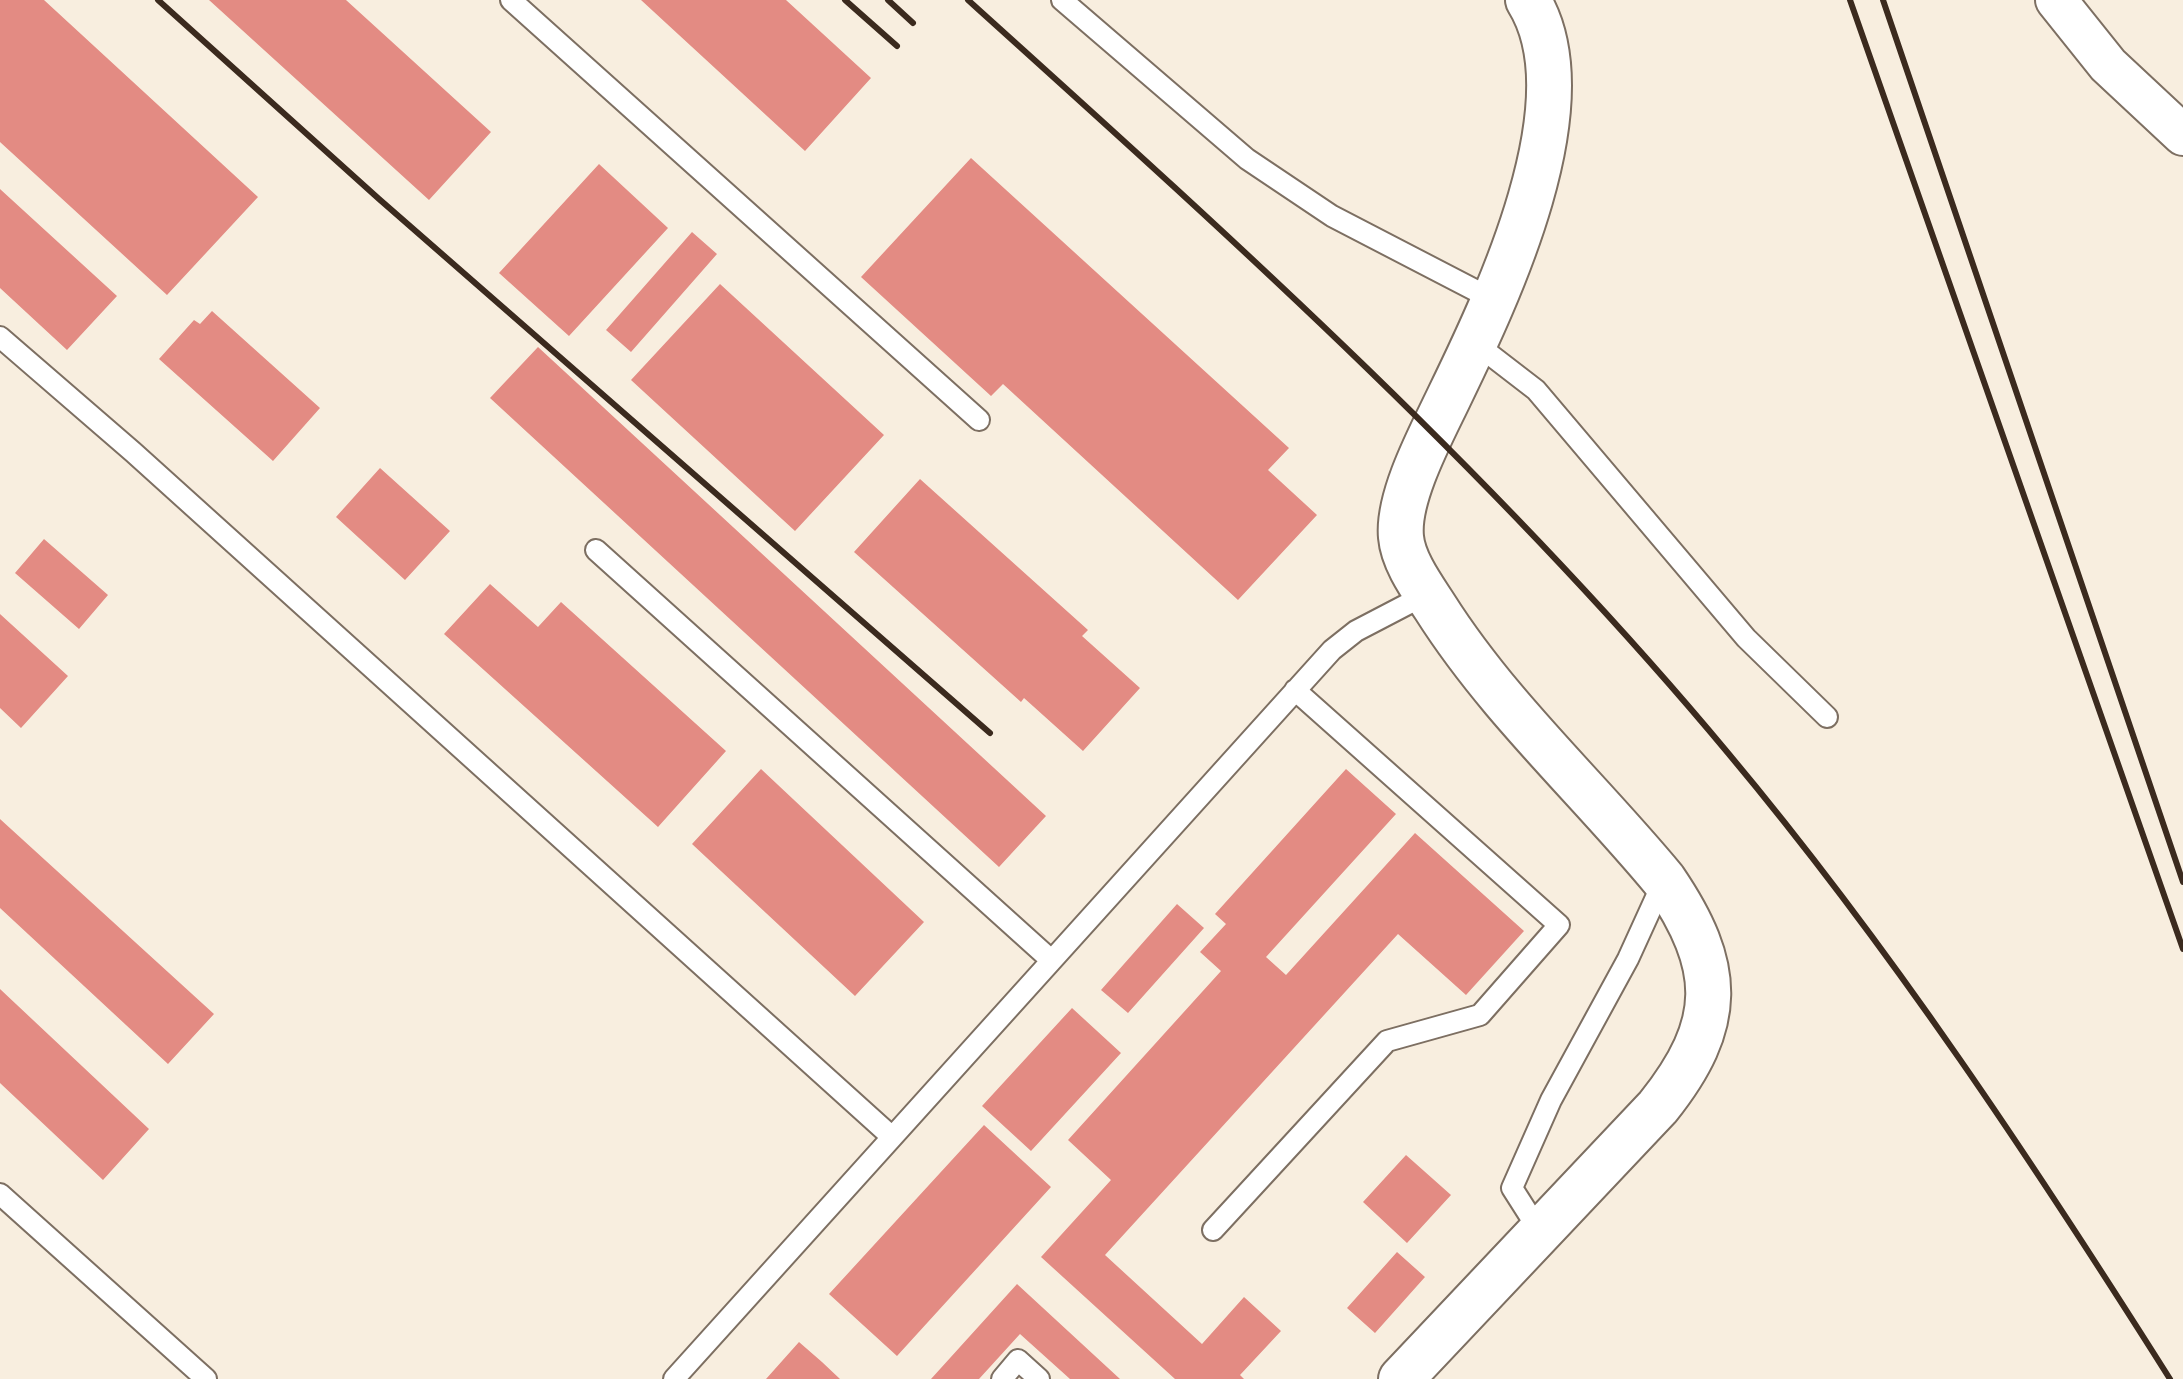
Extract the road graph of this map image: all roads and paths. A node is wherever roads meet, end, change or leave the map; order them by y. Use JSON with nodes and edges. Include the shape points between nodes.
{"nodes":[{"id":1,"x":511,"y":0,"type":"edge"},
{"id":2,"x":1062,"y":0,"type":"edge"},
{"id":3,"x":1528,"y":0,"type":"edge"},
{"id":4,"x":2056,"y":0,"type":"edge"},
{"id":5,"x":2183,"y":135,"type":"edge"},
{"id":6,"x":1494,"y":300,"type":"junction"},
{"id":7,"x":0,"y":337,"type":"edge"},
{"id":8,"x":1475,"y":343,"type":"junction"},
{"id":9,"x":979,"y":420,"type":"dead end"},
{"id":10,"x":596,"y":550,"type":"dead end"},
{"id":11,"x":1427,"y":594,"type":"junction"},
{"id":12,"x":1295,"y":690,"type":"junction"},
{"id":13,"x":1827,"y":717,"type":"dead end"},
{"id":14,"x":1664,"y":880,"type":"junction"},
{"id":15,"x":1051,"y":960,"type":"junction"},
{"id":16,"x":892,"y":1137,"type":"junction"},
{"id":17,"x":0,"y":1194,"type":"edge"},
{"id":18,"x":1213,"y":1230,"type":"dead end"},
{"id":19,"x":1540,"y":1232,"type":"junction"},
{"id":20,"x":206,"y":1379,"type":"edge"},
{"id":21,"x":674,"y":1379,"type":"edge"},
{"id":22,"x":1002,"y":1379,"type":"edge"},
{"id":23,"x":1039,"y":1379,"type":"edge"},
{"id":24,"x":1401,"y":1379,"type":"edge"}],
"edges":[{"from":1,"to":9,"type":"lane"},
{"from":2,"to":6,"type":"lane","via":[[1247,159],[1332,216]]},
{"from":3,"to":6,"type":"street","via":[[1549,48],[1551,89],[1524,218]]},
{"from":4,"to":5,"type":"street","via":[[2108,65]]},
{"from":6,"to":8,"type":"street"},
{"from":7,"to":16,"type":"lane"},
{"from":8,"to":11,"type":"street","via":[[1404,507],[1401,538]]},
{"from":8,"to":13,"type":"lane","via":[[1536,390],[1746,638]]},
{"from":10,"to":15,"type":"lane"},
{"from":11,"to":12,"type":"lane","via":[[1356,631]]},
{"from":11,"to":14,"type":"street","via":[[1487,681]]},
{"from":12,"to":15,"type":"lane"},
{"from":12,"to":18,"type":"lane","via":[[1559,925],[1480,1015],[1387,1041]]},
{"from":14,"to":19,"type":"lane","via":[[1512,1188]]},
{"from":14,"to":19,"type":"street","via":[[1704,949],[1708,994],[1703,1035],[1685,1072],[1658,1107]]},
{"from":15,"to":16,"type":"lane"},
{"from":16,"to":21,"type":"lane"},
{"from":17,"to":20,"type":"lane"},
{"from":19,"to":24,"type":"street"},
{"from":22,"to":23,"type":"lane","via":[[1018,1360]]}]}
